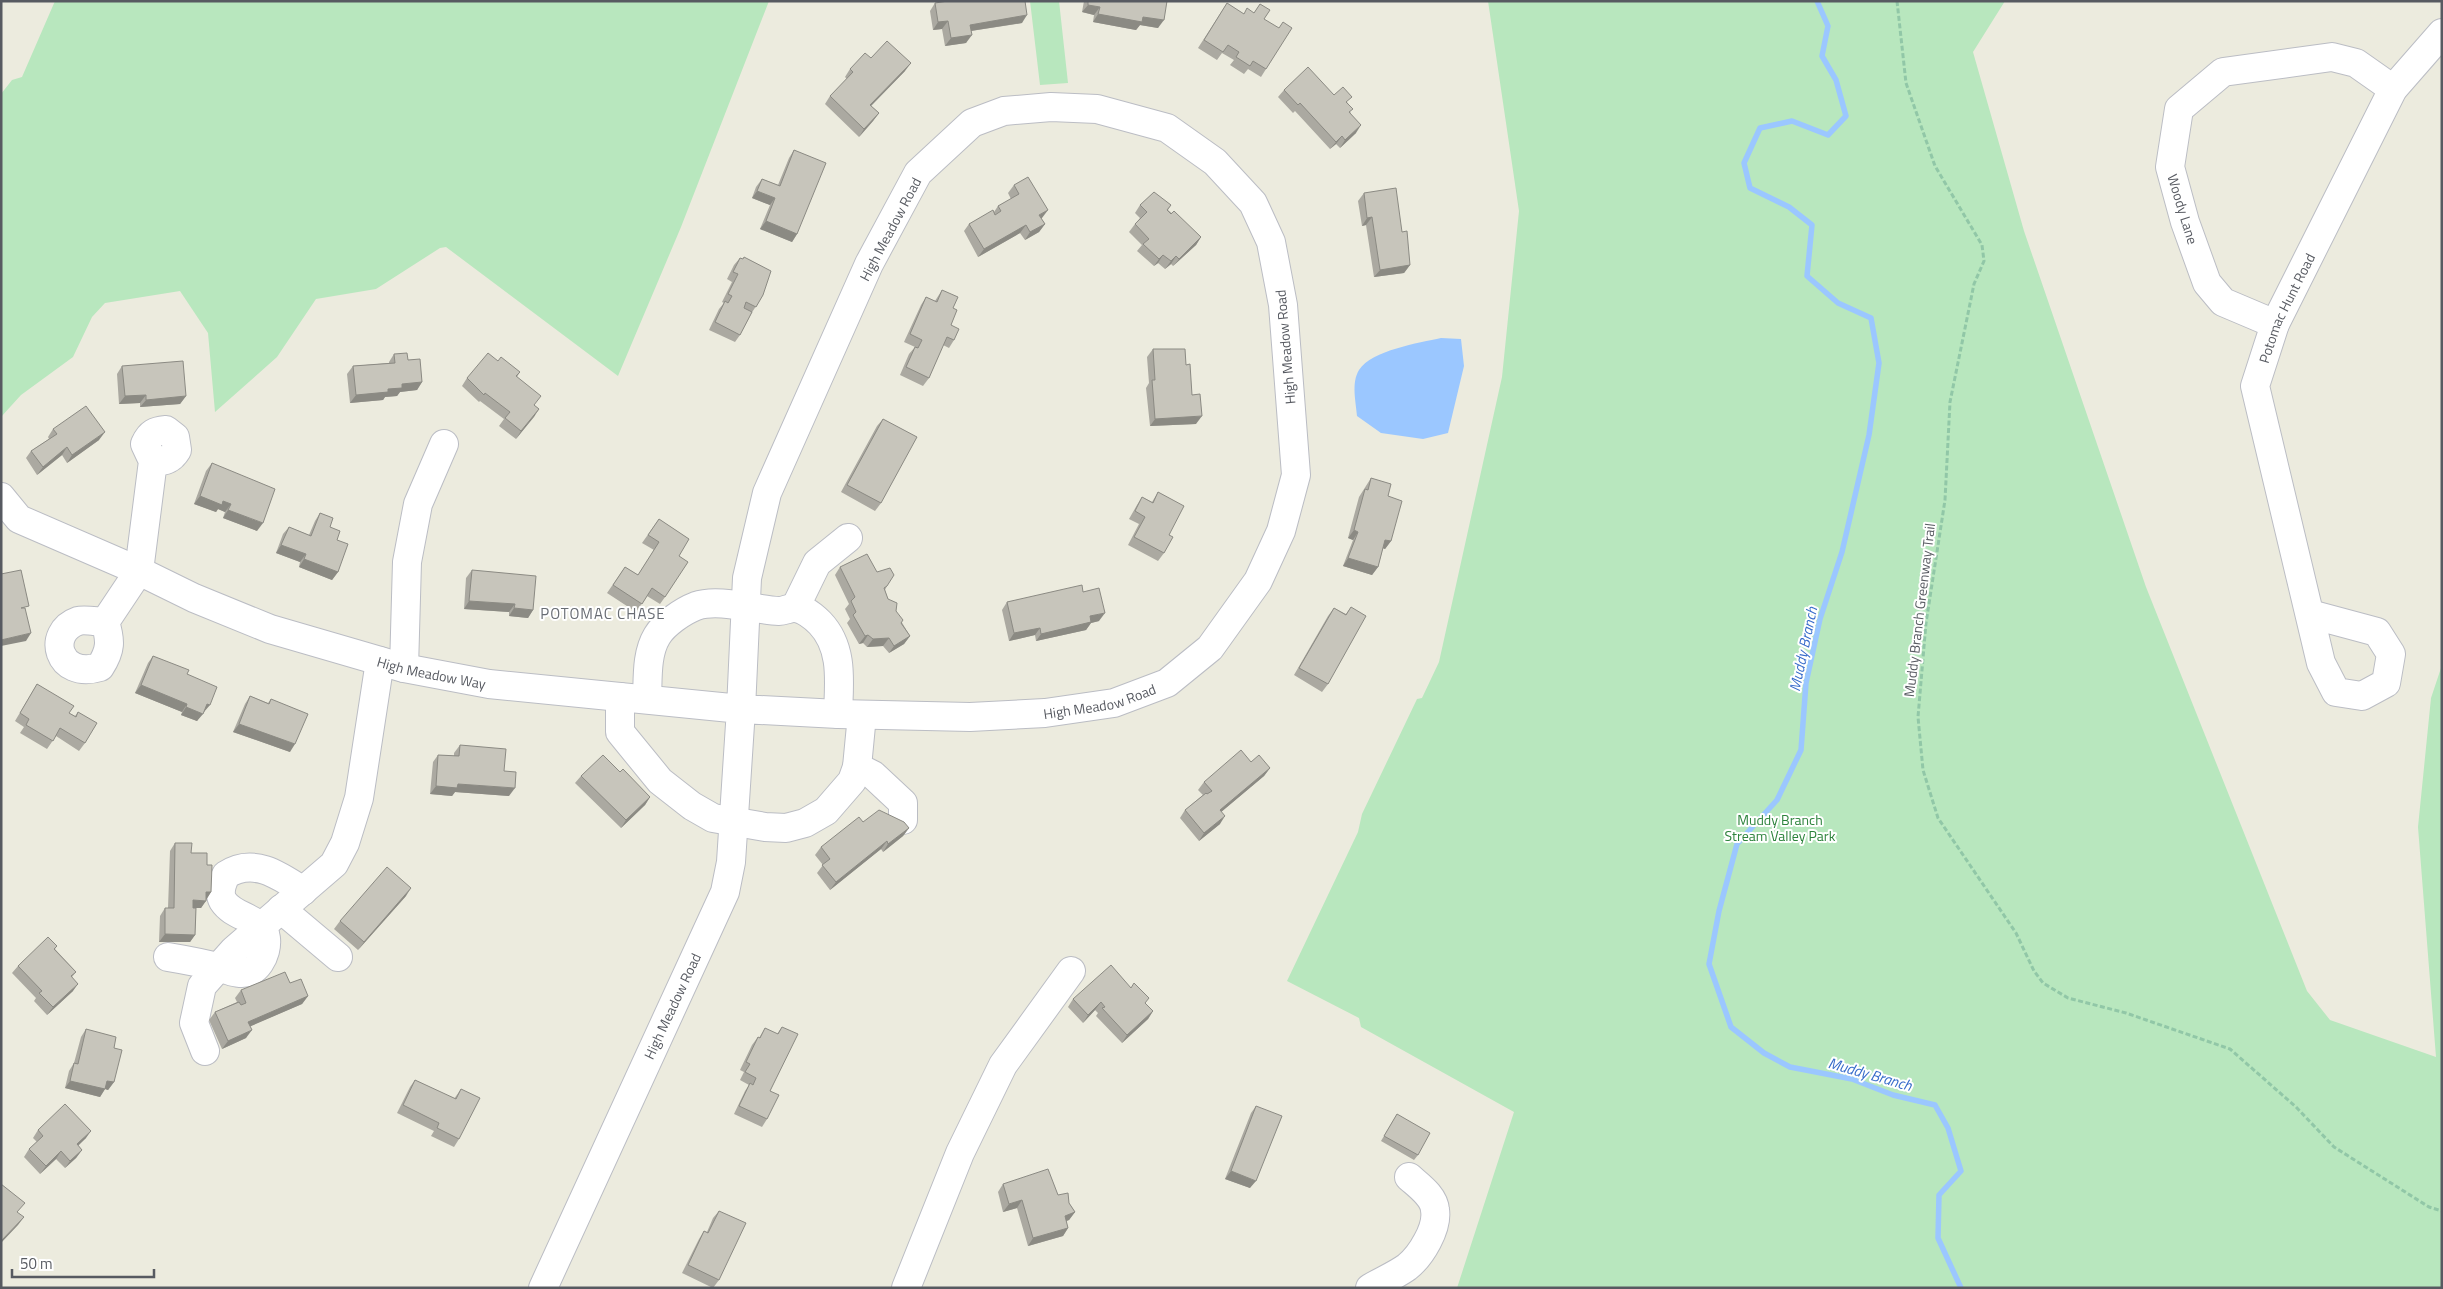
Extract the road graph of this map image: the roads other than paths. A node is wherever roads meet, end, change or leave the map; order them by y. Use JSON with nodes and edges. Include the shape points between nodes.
{"nodes":[{"id":1,"x":2442,"y":34,"type":"edge"},
{"id":2,"x":2393,"y":88,"type":"junction"},
{"id":3,"x":2275,"y":324,"type":"junction"},
{"id":4,"x":444,"y":444,"type":"dead end"},
{"id":5,"x":153,"y":461,"type":"dead end"},
{"id":6,"x":1,"y":496,"type":"edge"},
{"id":7,"x":10,"y":523,"type":"edge"},
{"id":8,"x":848,"y":538,"type":"dead end"},
{"id":9,"x":139,"y":571,"type":"junction"},
{"id":10,"x":746,"y":607,"type":"junction"},
{"id":11,"x":795,"y":608,"type":"junction"},
{"id":12,"x":2310,"y":614,"type":"dead end"},
{"id":13,"x":106,"y":622,"type":"dead end"},
{"id":14,"x":392,"y":664,"type":"junction"},
{"id":15,"x":620,"y":697,"type":"junction"},
{"id":16,"x":647,"y":699,"type":"junction"},
{"id":17,"x":741,"y":709,"type":"junction"},
{"id":18,"x":850,"y":714,"type":"junction"},
{"id":19,"x":857,"y":767,"type":"junction"},
{"id":20,"x":903,"y":820,"type":"edge"},
{"id":21,"x":734,"y":823,"type":"junction"},
{"id":22,"x":303,"y":891,"type":"junction"},
{"id":23,"x":281,"y":910,"type":"junction"},
{"id":24,"x":261,"y":927,"type":"junction"},
{"id":25,"x":168,"y":957,"type":"dead end"},
{"id":26,"x":338,"y":957,"type":"dead end"},
{"id":27,"x":217,"y":967,"type":"junction"},
{"id":28,"x":1071,"y":972,"type":"dead end"},
{"id":29,"x":205,"y":1051,"type":"dead end"},
{"id":30,"x":1409,"y":1177,"type":"dead end"},
{"id":31,"x":543,"y":1288,"type":"edge"},
{"id":32,"x":906,"y":1288,"type":"edge"},
{"id":33,"x":1370,"y":1288,"type":"edge"}],
"edges":[{"from":1,"to":2,"type":"street","name":"Potomac Hunt Road"},
{"from":2,"to":3,"type":"street","name":"Potomac Hunt Road"},
{"from":2,"to":3,"type":"street","name":"Woody Lane","via":[[2356,63],[2332,57],[2223,72],[2179,109],[2170,167],[2207,283],[2223,302]]},
{"from":3,"to":12,"type":"street","name":"Potomac Hunt Road","via":[[2255,386]]},
{"from":4,"to":14,"type":"street","via":[[418,504]]},
{"from":5,"to":9,"type":"street"},
{"from":6,"to":7,"type":"street"},
{"from":7,"to":9,"type":"street","name":"High Meadow Way"},
{"from":8,"to":11,"type":"street","via":[[817,562]]},
{"from":9,"to":13,"type":"street"},
{"from":9,"to":14,"type":"street","name":"High Meadow Way","via":[[270,629]]},
{"from":10,"to":11,"type":"street","via":[[781,611]]},
{"from":10,"to":16,"type":"street","via":[[697,606],[665,626],[650,651]]},
{"from":10,"to":17,"type":"street","name":"High Meadow Road"},
{"from":10,"to":18,"type":"street","name":"High Meadow Road","via":[[747,578],[767,493],[869,264],[918,173],[972,123],[1004,111],[1051,106],[1097,109],[1167,128],[1215,162],[1253,203],[1271,242],[1283,305],[1296,474],[1281,531],[1258,581],[1210,648],[1167,682],[1114,703],[1045,713],[970,717]]},
{"from":11,"to":18,"type":"street","via":[[808,613],[821,624],[833,642]]},
{"from":14,"to":15,"type":"street","name":"High Meadow Way","via":[[489,684]]},
{"from":14,"to":22,"type":"street","via":[[354,819],[334,864]]},
{"from":15,"to":16,"type":"street","name":"High Meadow Way"},
{"from":15,"to":21,"type":"street","via":[[620,732],[660,781],[713,818]]},
{"from":16,"to":17,"type":"street","name":"High Meadow Way"},
{"from":17,"to":18,"type":"street","name":"High Meadow Road"},
{"from":17,"to":21,"type":"street","name":"High Meadow Road"},
{"from":18,"to":19,"type":"street"},
{"from":19,"to":20,"type":"street","via":[[873,775],[903,803]]},
{"from":19,"to":21,"type":"street","via":[[852,781],[826,811],[806,823],[786,828]]},
{"from":21,"to":31,"type":"street","name":"High Meadow Road","via":[[725,892]]},
{"from":22,"to":23,"type":"street"},
{"from":22,"to":24,"type":"street","via":[[263,869],[246,867],[226,875],[221,893],[223,900],[231,909]]},
{"from":23,"to":24,"type":"street"},
{"from":23,"to":26,"type":"street"},
{"from":24,"to":27,"type":"street"},
{"from":25,"to":27,"type":"street"},
{"from":27,"to":29,"type":"street","via":[[202,986],[194,1024]]},
{"from":28,"to":32,"type":"street","via":[[1004,1064],[960,1153]]},
{"from":30,"to":33,"type":"street","via":[[1429,1196],[1436,1209],[1433,1226],[1423,1248],[1408,1266]]}]}
